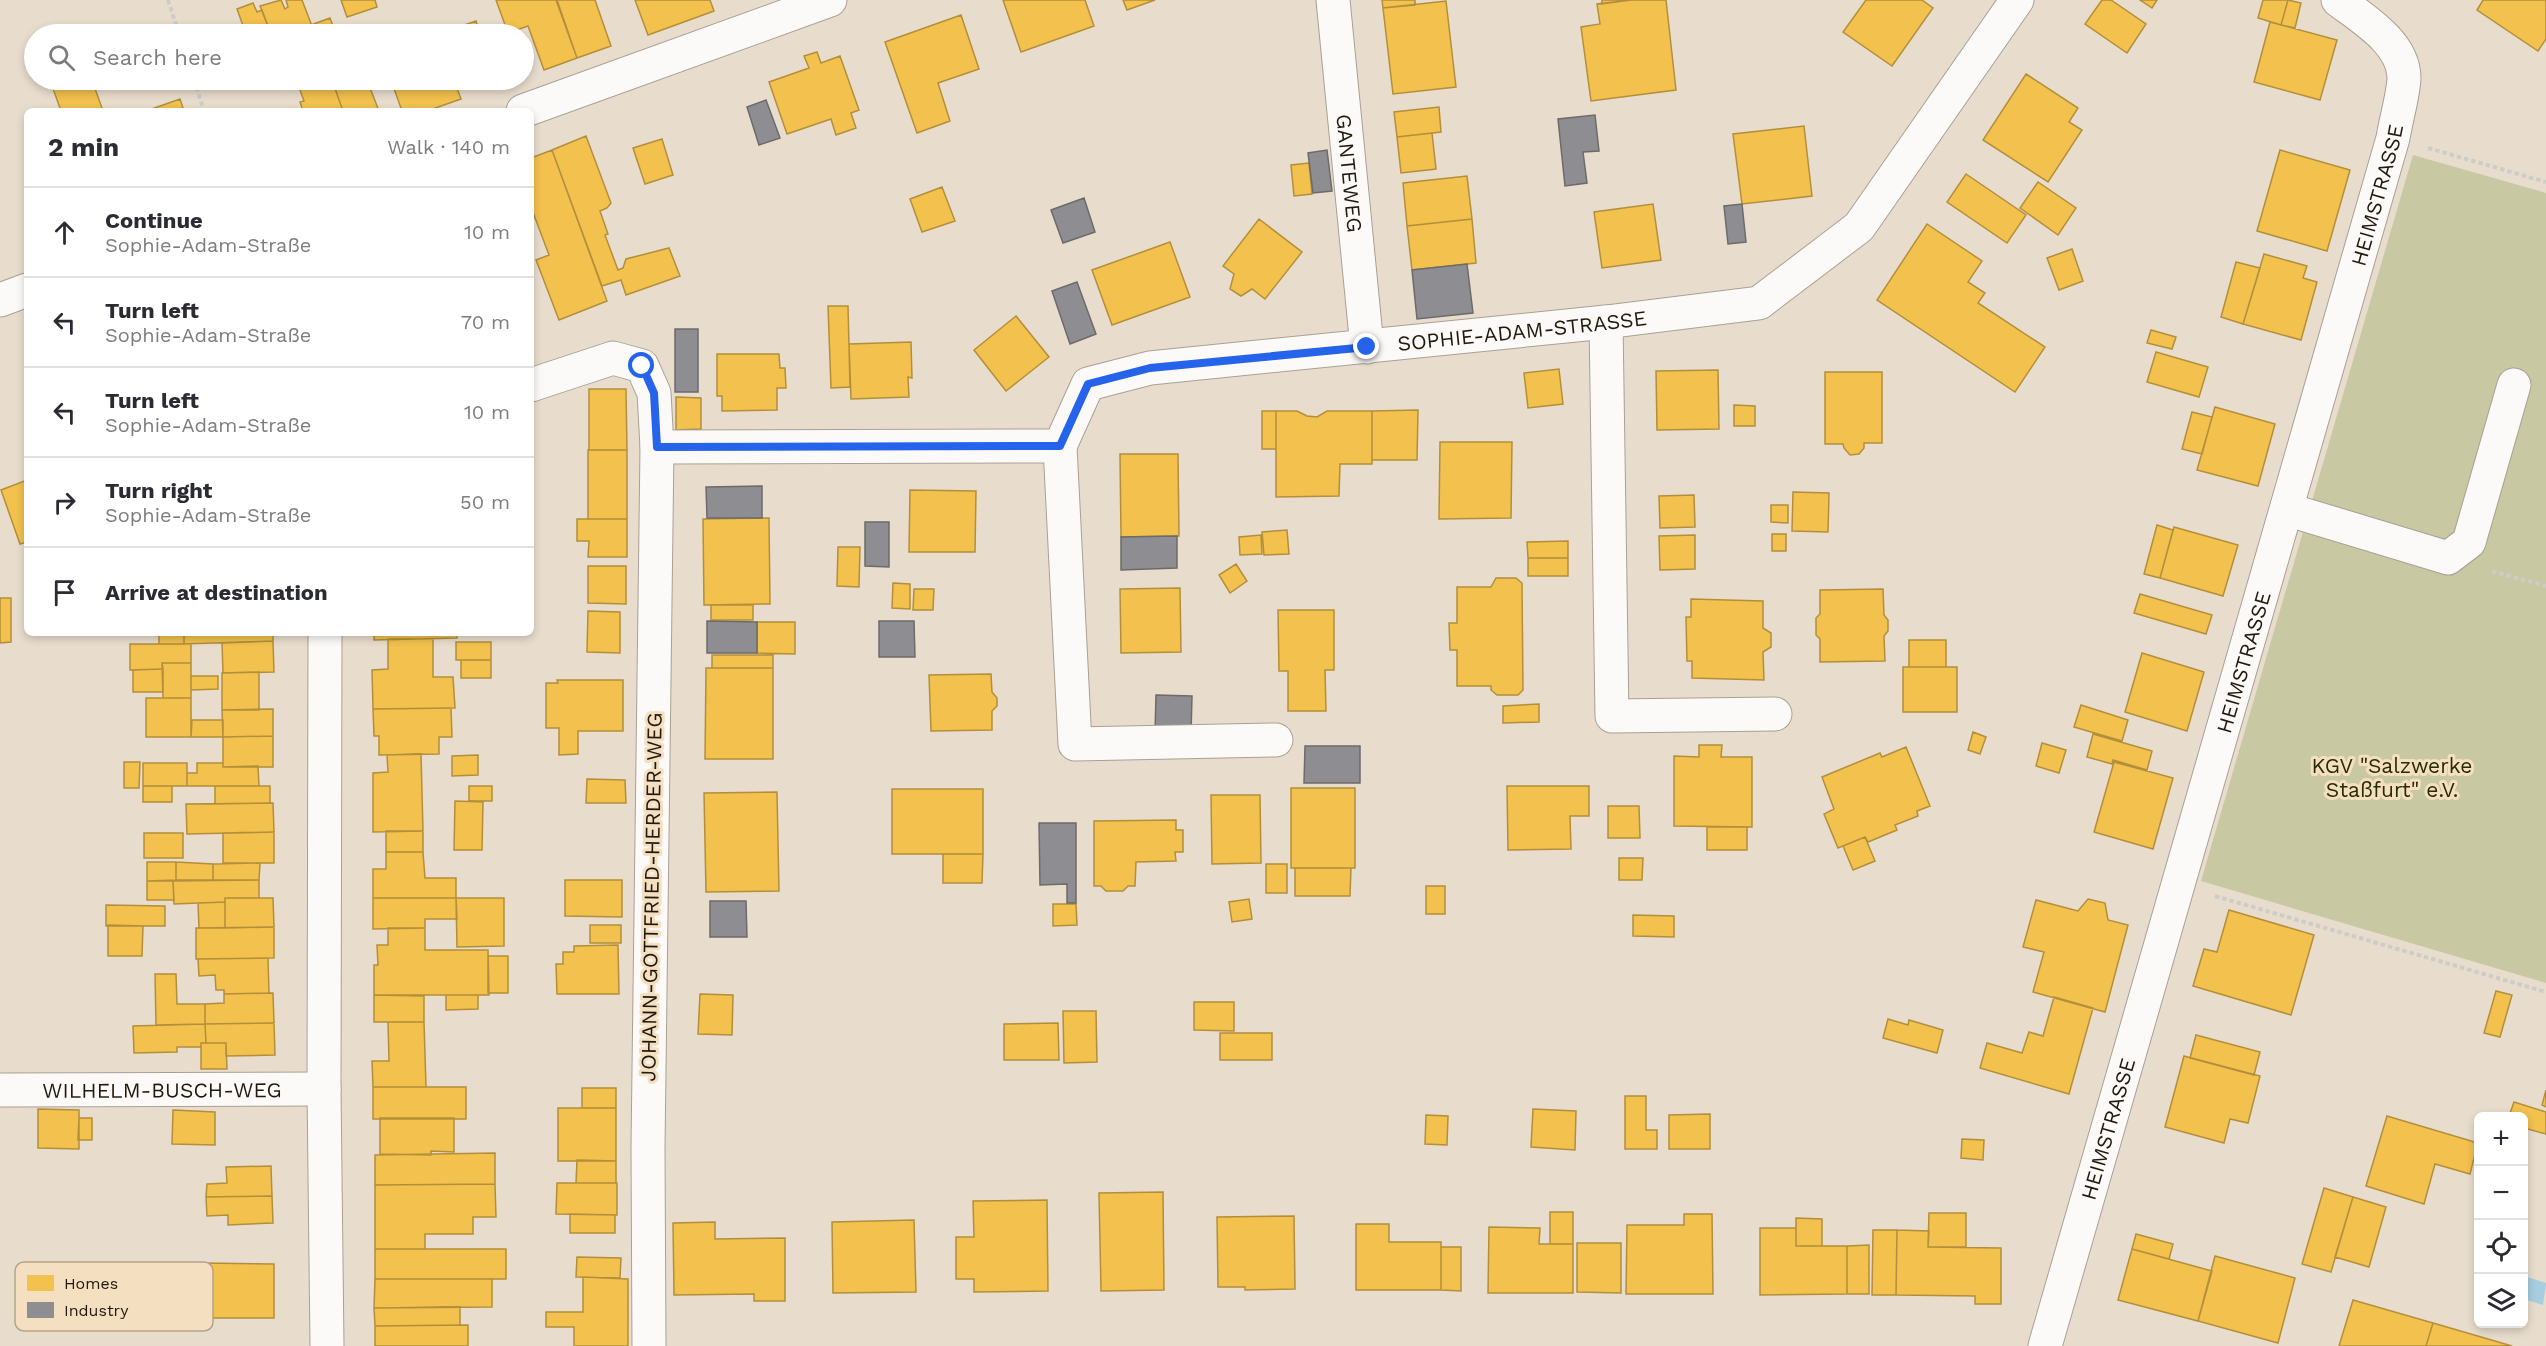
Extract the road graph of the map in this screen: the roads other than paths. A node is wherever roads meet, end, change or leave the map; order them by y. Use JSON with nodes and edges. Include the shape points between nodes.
{"nodes":[{"id":1,"x":830,"y":0,"type":"edge"},
{"id":2,"x":1333,"y":0,"type":"edge"},
{"id":3,"x":2017,"y":0,"type":"edge"},
{"id":4,"x":2338,"y":0,"type":"edge"},
{"id":5,"x":531,"y":108,"type":"edge"},
{"id":6,"x":24,"y":291,"type":"edge"},
{"id":7,"x":0,"y":300,"type":"edge"},
{"id":8,"x":1606,"y":322,"type":"junction"},
{"id":9,"x":1367,"y":347,"type":"junction"},
{"id":10,"x":534,"y":384,"type":"edge"},
{"id":11,"x":2514,"y":385,"type":"dead end"},
{"id":12,"x":1060,"y":446,"type":"junction"},
{"id":13,"x":657,"y":447,"type":"junction"},
{"id":14,"x":2289,"y":510,"type":"junction"},
{"id":15,"x":325,"y":636,"type":"edge"},
{"id":16,"x":1775,"y":714,"type":"dead end"},
{"id":17,"x":1276,"y":740,"type":"dead end"},
{"id":18,"x":324,"y":1089,"type":"junction"},
{"id":19,"x":0,"y":1090,"type":"edge"},
{"id":20,"x":327,"y":1346,"type":"edge"},
{"id":21,"x":649,"y":1346,"type":"edge"},
{"id":22,"x":2047,"y":1346,"type":"edge"}],
"edges":[{"from":1,"to":5,"type":"street"},
{"from":2,"to":9,"type":"street","name":"GANTEWEG"},
{"from":3,"to":8,"type":"street","name":"SOPHIE-ADAM-STRASSE","via":[[1859,227],[1759,303]]},
{"from":4,"to":14,"type":"street","name":"HEIMSTRASSE","via":[[2398,52],[2404,77],[2393,138]]},
{"from":6,"to":7,"type":"street"},
{"from":8,"to":9,"type":"street","name":"SOPHIE-ADAM-STRASSE"},
{"from":8,"to":16,"type":"street","via":[[1612,716]]},
{"from":9,"to":12,"type":"street","name":"SOPHIE-ADAM-STRASSE","via":[[1150,368],[1088,384]]},
{"from":10,"to":13,"type":"street","via":[[613,358],[642,366],[654,393]]},
{"from":11,"to":14,"type":"street","via":[[2469,542],[2448,558]]},
{"from":12,"to":13,"type":"street"},
{"from":12,"to":17,"type":"street","via":[[1075,744]]},
{"from":13,"to":21,"type":"street","name":"JOHANN-GOTTFRIED-HERDER-WEG"},
{"from":14,"to":22,"type":"street","name":"HEIMSTRASSE","via":[[2177,885]]},
{"from":15,"to":18,"type":"street"},
{"from":18,"to":19,"type":"street","name":"WILHELM-BUSCH-WEG"},
{"from":18,"to":20,"type":"street"}]}
